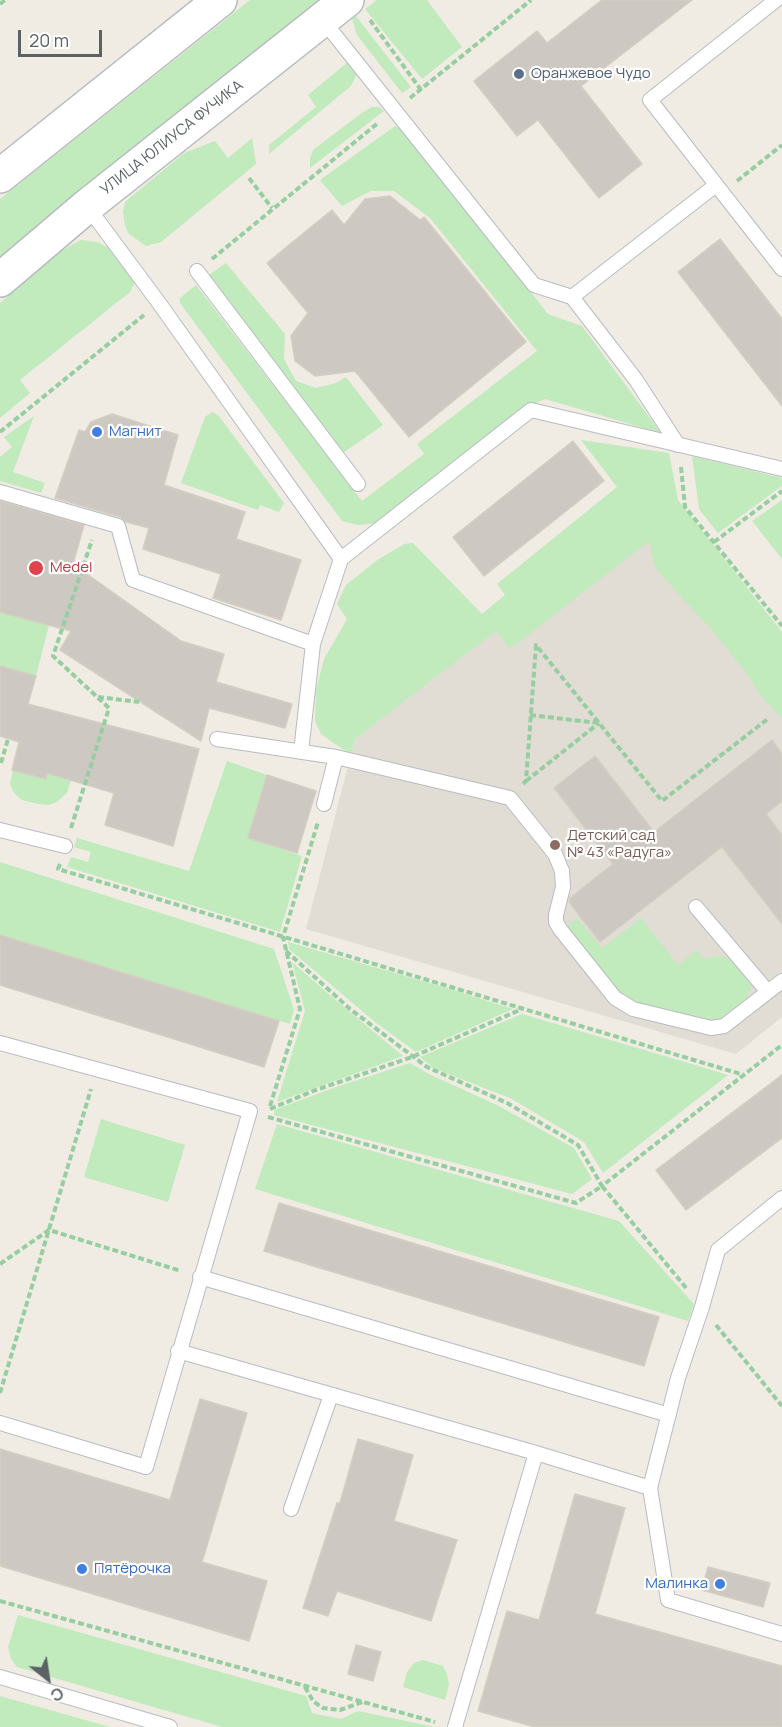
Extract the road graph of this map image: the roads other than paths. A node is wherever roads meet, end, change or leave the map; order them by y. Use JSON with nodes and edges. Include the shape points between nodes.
{"nodes":[{"id":1,"x":220,"y":0,"type":"edge"},
{"id":2,"x":776,"y":0,"type":"edge"},
{"id":3,"x":346,"y":12,"type":"edge"},
{"id":4,"x":0,"y":176,"type":"edge"},
{"id":5,"x":719,"y":189,"type":"junction"},
{"id":6,"x":87,"y":206,"type":"junction"},
{"id":7,"x":782,"y":269,"type":"edge"},
{"id":8,"x":197,"y":271,"type":"road end"},
{"id":9,"x":0,"y":280,"type":"edge"},
{"id":10,"x":572,"y":297,"type":"junction"},
{"id":11,"x":678,"y":445,"type":"junction"},
{"id":12,"x":782,"y":469,"type":"edge"},
{"id":13,"x":358,"y":484,"type":"dead end"},
{"id":14,"x":0,"y":492,"type":"edge"},
{"id":15,"x":341,"y":559,"type":"junction"},
{"id":16,"x":313,"y":644,"type":"junction"},
{"id":17,"x":217,"y":739,"type":"dead end"},
{"id":18,"x":301,"y":752,"type":"junction"},
{"id":19,"x":336,"y":757,"type":"junction"},
{"id":20,"x":324,"y":804,"type":"road end"},
{"id":21,"x":0,"y":830,"type":"edge"},
{"id":22,"x":65,"y":846,"type":"road end"},
{"id":23,"x":696,"y":907,"type":"dead end"},
{"id":24,"x":782,"y":981,"type":"edge"},
{"id":25,"x":768,"y":992,"type":"junction"},
{"id":26,"x":0,"y":1043,"type":"edge"},
{"id":27,"x":782,"y":1198,"type":"edge"},
{"id":28,"x":200,"y":1277,"type":"junction"},
{"id":29,"x":178,"y":1351,"type":"junction"},
{"id":30,"x":331,"y":1395,"type":"junction"},
{"id":31,"x":669,"y":1415,"type":"junction"},
{"id":32,"x":0,"y":1423,"type":"edge"},
{"id":33,"x":536,"y":1453,"type":"junction"},
{"id":34,"x":650,"y":1488,"type":"junction"},
{"id":35,"x":291,"y":1509,"type":"dead end"},
{"id":36,"x":782,"y":1635,"type":"edge"},
{"id":37,"x":0,"y":1677,"type":"edge"},
{"id":38,"x":448,"y":1725,"type":"edge"},
{"id":39,"x":170,"y":1727,"type":"edge"}],
"edges":[{"from":1,"to":4,"type":"main road"},
{"from":2,"to":5,"type":"lane","via":[[650,100]]},
{"from":3,"to":6,"type":"main road","name":"УЛИЦА ЮЛИУСА ФУЧИКА"},
{"from":3,"to":10,"type":"lane","via":[[395,110],[534,285]]},
{"from":5,"to":7,"type":"lane"},
{"from":5,"to":10,"type":"lane"},
{"from":6,"to":9,"type":"main road","name":"УЛИЦА ЮЛИУСА ФУЧИКА"},
{"from":6,"to":15,"type":"lane"},
{"from":8,"to":13,"type":"lane"},
{"from":10,"to":11,"type":"lane","via":[[636,380]]},
{"from":11,"to":12,"type":"lane"},
{"from":11,"to":15,"type":"lane","via":[[531,410]]},
{"from":14,"to":16,"type":"lane","via":[[118,526],[134,580]]},
{"from":15,"to":16,"type":"lane"},
{"from":16,"to":18,"type":"lane"},
{"from":17,"to":18,"type":"lane"},
{"from":18,"to":19,"type":"lane"},
{"from":19,"to":20,"type":"lane"},
{"from":19,"to":25,"type":"lane","via":[[510,798],[555,854],[562,871],[556,922],[615,998],[633,1009],[711,1028],[724,1026]]},
{"from":21,"to":22,"type":"lane"},
{"from":23,"to":25,"type":"lane"},
{"from":24,"to":25,"type":"lane"},
{"from":26,"to":28,"type":"lane","via":[[250,1112]]},
{"from":27,"to":31,"type":"lane","via":[[718,1250]]},
{"from":28,"to":29,"type":"lane"},
{"from":28,"to":31,"type":"lane"},
{"from":29,"to":30,"type":"lane"},
{"from":29,"to":32,"type":"lane","via":[[146,1467]]},
{"from":30,"to":33,"type":"lane"},
{"from":30,"to":35,"type":"lane"},
{"from":31,"to":34,"type":"lane"},
{"from":33,"to":34,"type":"lane"},
{"from":33,"to":38,"type":"lane"},
{"from":34,"to":36,"type":"lane","via":[[668,1600]]},
{"from":37,"to":39,"type":"lane"}]}
